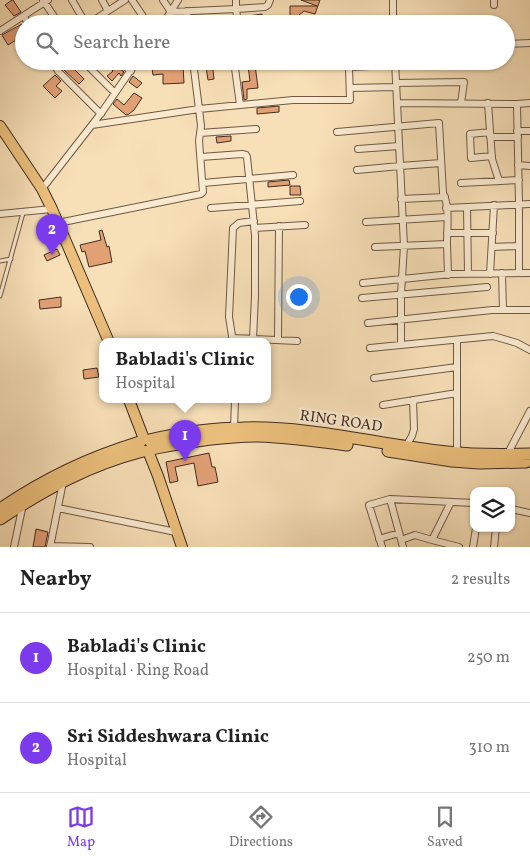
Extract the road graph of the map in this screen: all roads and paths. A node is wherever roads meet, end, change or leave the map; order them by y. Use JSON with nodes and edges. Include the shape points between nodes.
{"nodes":[{"id":1,"x":72,"y":0,"type":"edge"},
{"id":2,"x":102,"y":0,"type":"edge"},
{"id":3,"x":125,"y":0,"type":"edge"},
{"id":4,"x":132,"y":0,"type":"edge"},
{"id":5,"x":163,"y":0,"type":"edge"},
{"id":6,"x":178,"y":0,"type":"edge"},
{"id":7,"x":236,"y":0,"type":"edge"},
{"id":8,"x":270,"y":0,"type":"edge"},
{"id":9,"x":393,"y":0,"type":"edge"},
{"id":10,"x":46,"y":1,"type":"edge"},
{"id":11,"x":236,"y":9,"type":"junction"},
{"id":12,"x":108,"y":11,"type":"junction"},
{"id":13,"x":187,"y":11,"type":"junction"},
{"id":14,"x":171,"y":12,"type":"junction"},
{"id":15,"x":25,"y":15,"type":"edge"},
{"id":16,"x":53,"y":15,"type":"edge"},
{"id":17,"x":81,"y":15,"type":"edge"},
{"id":18,"x":102,"y":15,"type":"edge"},
{"id":19,"x":142,"y":15,"type":"edge"},
{"id":20,"x":169,"y":15,"type":"edge"},
{"id":21,"x":187,"y":15,"type":"edge"},
{"id":22,"x":237,"y":15,"type":"edge"},
{"id":23,"x":393,"y":15,"type":"edge"},
{"id":24,"x":15,"y":22,"type":"edge"},
{"id":25,"x":0,"y":31,"type":"edge"},
{"id":26,"x":530,"y":43,"type":"edge"},
{"id":27,"x":515,"y":44,"type":"edge"},
{"id":28,"x":57,"y":70,"type":"edge"},
{"id":29,"x":92,"y":70,"type":"edge"},
{"id":30,"x":131,"y":70,"type":"edge"},
{"id":31,"x":194,"y":70,"type":"edge"},
{"id":32,"x":235,"y":70,"type":"edge"},
{"id":33,"x":349,"y":70,"type":"edge"},
{"id":34,"x":395,"y":70,"type":"edge"},
{"id":35,"x":396,"y":85,"type":"junction"},
{"id":36,"x":350,"y":88,"type":"junction"},
{"id":37,"x":115,"y":93,"type":"junction"},
{"id":38,"x":397,"y":103,"type":"junction"},
{"id":39,"x":461,"y":103,"type":"junction"},
{"id":40,"x":488,"y":103,"type":"junction"},
{"id":41,"x":530,"y":103,"type":"edge"},
{"id":42,"x":517,"y":104,"type":"junction"},
{"id":43,"x":240,"y":105,"type":"junction"},
{"id":44,"x":199,"y":109,"type":"junction"},
{"id":45,"x":101,"y":114,"type":"junction"},
{"id":46,"x":92,"y":125,"type":"junction"},
{"id":47,"x":0,"y":126,"type":"edge"},
{"id":48,"x":398,"y":126,"type":"junction"},
{"id":49,"x":256,"y":129,"type":"dead end"},
{"id":50,"x":530,"y":131,"type":"edge"},
{"id":51,"x":337,"y":132,"type":"dead end"},
{"id":52,"x":200,"y":133,"type":"junction"},
{"id":53,"x":518,"y":134,"type":"junction"},
{"id":54,"x":490,"y":135,"type":"junction"},
{"id":55,"x":3,"y":136,"type":"edge"},
{"id":56,"x":399,"y":146,"type":"junction"},
{"id":57,"x":358,"y":149,"type":"dead end"},
{"id":58,"x":492,"y":156,"type":"junction"},
{"id":59,"x":201,"y":157,"type":"junction"},
{"id":60,"x":441,"y":163,"type":"junction"},
{"id":61,"x":518,"y":165,"type":"junction"},
{"id":62,"x":400,"y":166,"type":"junction"},
{"id":63,"x":530,"y":166,"type":"edge"},
{"id":64,"x":357,"y":170,"type":"dead end"},
{"id":65,"x":293,"y":175,"type":"dead end"},
{"id":66,"x":249,"y":179,"type":"junction"},
{"id":67,"x":519,"y":180,"type":"junction"},
{"id":68,"x":499,"y":181,"type":"junction"},
{"id":69,"x":203,"y":183,"type":"junction"},
{"id":70,"x":460,"y":183,"type":"dead end"},
{"id":71,"x":42,"y":189,"type":"junction"},
{"id":72,"x":445,"y":197,"type":"junction"},
{"id":73,"x":402,"y":199,"type":"junction"},
{"id":74,"x":300,"y":201,"type":"dead end"},
{"id":75,"x":252,"y":204,"type":"junction"},
{"id":76,"x":519,"y":204,"type":"junction"},
{"id":77,"x":530,"y":204,"type":"edge"},
{"id":78,"x":494,"y":205,"type":"junction"},
{"id":79,"x":467,"y":207,"type":"junction"},
{"id":80,"x":211,"y":208,"type":"dead end"},
{"id":81,"x":446,"y":208,"type":"junction"},
{"id":82,"x":52,"y":209,"type":"junction"},
{"id":83,"x":23,"y":212,"type":"junction"},
{"id":84,"x":0,"y":214,"type":"edge"},
{"id":85,"x":447,"y":217,"type":"junction"},
{"id":86,"x":402,"y":220,"type":"junction"},
{"id":87,"x":366,"y":222,"type":"dead end"},
{"id":88,"x":58,"y":223,"type":"junction"},
{"id":89,"x":254,"y":224,"type":"junction"},
{"id":90,"x":305,"y":225,"type":"dead end"},
{"id":91,"x":279,"y":226,"type":"junction"},
{"id":92,"x":447,"y":233,"type":"junction"},
{"id":93,"x":468,"y":233,"type":"junction"},
{"id":94,"x":493,"y":233,"type":"junction"},
{"id":95,"x":447,"y":244,"type":"junction"},
{"id":96,"x":404,"y":246,"type":"junction"},
{"id":97,"x":519,"y":246,"type":"junction"},
{"id":98,"x":375,"y":247,"type":"dead end"},
{"id":99,"x":492,"y":247,"type":"junction"},
{"id":100,"x":10,"y":259,"type":"junction"},
{"id":101,"x":0,"y":261,"type":"edge"},
{"id":102,"x":502,"y":273,"type":"junction"},
{"id":103,"x":519,"y":273,"type":"junction"},
{"id":104,"x":530,"y":273,"type":"edge"},
{"id":105,"x":468,"y":274,"type":"junction"},
{"id":106,"x":490,"y":274,"type":"junction"},
{"id":107,"x":448,"y":275,"type":"junction"},
{"id":108,"x":402,"y":279,"type":"junction"},
{"id":109,"x":363,"y":283,"type":"dead end"},
{"id":110,"x":487,"y":287,"type":"dead end"},
{"id":111,"x":401,"y":294,"type":"junction"},
{"id":112,"x":0,"y":296,"type":"edge"},
{"id":113,"x":362,"y":298,"type":"dead end"},
{"id":114,"x":503,"y":310,"type":"junction"},
{"id":115,"x":530,"y":310,"type":"edge"},
{"id":116,"x":401,"y":319,"type":"junction"},
{"id":117,"x":368,"y":323,"type":"dead end"},
{"id":118,"x":107,"y":338,"type":"edge"},
{"id":119,"x":233,"y":338,"type":"edge"},
{"id":120,"x":253,"y":338,"type":"edge"},
{"id":121,"x":271,"y":340,"type":"edge"},
{"id":122,"x":278,"y":340,"type":"junction"},
{"id":123,"x":457,"y":340,"type":"junction"},
{"id":124,"x":297,"y":341,"type":"dead end"},
{"id":125,"x":401,"y":344,"type":"junction"},
{"id":126,"x":370,"y":348,"type":"dead end"},
{"id":127,"x":530,"y":350,"type":"edge"},
{"id":128,"x":457,"y":367,"type":"junction"},
{"id":129,"x":374,"y":378,"type":"dead end"},
{"id":130,"x":457,"y":394,"type":"junction"},
{"id":131,"x":413,"y":400,"type":"junction"},
{"id":132,"x":131,"y":403,"type":"edge"},
{"id":133,"x":235,"y":403,"type":"edge"},
{"id":134,"x":384,"y":405,"type":"dead end"},
{"id":135,"x":530,"y":411,"type":"edge"},
{"id":136,"x":234,"y":428,"type":"junction"},
{"id":137,"x":146,"y":445,"type":"junction"},
{"id":138,"x":406,"y":446,"type":"junction"},
{"id":139,"x":457,"y":452,"type":"junction"},
{"id":140,"x":508,"y":454,"type":"junction"},
{"id":141,"x":530,"y":454,"type":"edge"},
{"id":142,"x":530,"y":462,"type":"edge"},
{"id":143,"x":63,"y":481,"type":"junction"},
{"id":144,"x":390,"y":499,"type":"junction"},
{"id":145,"x":451,"y":502,"type":"junction"},
{"id":146,"x":470,"y":503,"type":"edge"},
{"id":147,"x":23,"y":504,"type":"junction"},
{"id":148,"x":58,"y":508,"type":"junction"},
{"id":149,"x":0,"y":509,"type":"edge"},
{"id":150,"x":515,"y":510,"type":"edge"},
{"id":151,"x":530,"y":513,"type":"edge"},
{"id":152,"x":0,"y":519,"type":"edge"},
{"id":153,"x":176,"y":532,"type":"junction"},
{"id":154,"x":475,"y":532,"type":"edge"},
{"id":155,"x":496,"y":532,"type":"edge"},
{"id":156,"x":379,"y":539,"type":"junction"},
{"id":157,"x":401,"y":540,"type":"edge"},
{"id":158,"x":436,"y":543,"type":"edge"},
{"id":159,"x":50,"y":546,"type":"edge"},
{"id":160,"x":14,"y":547,"type":"edge"},
{"id":161,"x":90,"y":547,"type":"edge"},
{"id":162,"x":182,"y":547,"type":"edge"},
{"id":163,"x":382,"y":547,"type":"edge"},
{"id":164,"x":459,"y":547,"type":"edge"},
{"id":165,"x":473,"y":547,"type":"edge"},
{"id":166,"x":494,"y":547,"type":"edge"}],
"edges":[{"from":1,"to":17,"type":"street"},
{"from":2,"to":12,"type":"street"},
{"from":3,"to":12,"type":"street"},
{"from":4,"to":19,"type":"street"},
{"from":5,"to":14,"type":"street"},
{"from":6,"to":14,"type":"street"},
{"from":7,"to":11,"type":"street"},
{"from":8,"to":11,"type":"street","via":[[265,7]]},
{"from":9,"to":23,"type":"street"},
{"from":10,"to":15,"type":"street"},
{"from":10,"to":16,"type":"street"},
{"from":11,"to":13,"type":"street"},
{"from":11,"to":22,"type":"street"},
{"from":12,"to":18,"type":"street"},
{"from":13,"to":14,"type":"street"},
{"from":13,"to":21,"type":"street"},
{"from":14,"to":20,"type":"street"},
{"from":24,"to":25,"type":"street"},
{"from":26,"to":27,"type":"street"},
{"from":28,"to":45,"type":"street"},
{"from":29,"to":37,"type":"street"},
{"from":30,"to":37,"type":"street"},
{"from":31,"to":44,"type":"street"},
{"from":32,"to":43,"type":"street"},
{"from":33,"to":36,"type":"street"},
{"from":34,"to":35,"type":"street"},
{"from":35,"to":36,"type":"street"},
{"from":35,"to":38,"type":"street"},
{"from":35,"to":39,"type":"street","via":[[464,82]]},
{"from":36,"to":43,"type":"street","via":[[350,100],[293,100]]},
{"from":37,"to":45,"type":"street"},
{"from":38,"to":39,"type":"street"},
{"from":38,"to":48,"type":"street"},
{"from":39,"to":40,"type":"street"},
{"from":40,"to":42,"type":"street"},
{"from":40,"to":54,"type":"street"},
{"from":41,"to":42,"type":"street"},
{"from":42,"to":53,"type":"street"},
{"from":43,"to":44,"type":"street"},
{"from":44,"to":46,"type":"street"},
{"from":44,"to":52,"type":"street"},
{"from":45,"to":46,"type":"street"},
{"from":46,"to":71,"type":"street"},
{"from":47,"to":55,"type":"main road"},
{"from":48,"to":51,"type":"street"},
{"from":48,"to":56,"type":"street"},
{"from":48,"to":60,"type":"street","via":[[439,123]]},
{"from":49,"to":52,"type":"street"},
{"from":50,"to":53,"type":"street"},
{"from":52,"to":59,"type":"street"},
{"from":53,"to":54,"type":"street"},
{"from":53,"to":61,"type":"street"},
{"from":54,"to":58,"type":"street"},
{"from":54,"to":58,"type":"street","via":[[470,134],[470,158]]},
{"from":55,"to":71,"type":"main road"},
{"from":56,"to":57,"type":"street"},
{"from":56,"to":62,"type":"street"},
{"from":58,"to":68,"type":"street"},
{"from":59,"to":66,"type":"street","via":[[244,154]]},
{"from":59,"to":69,"type":"street"},
{"from":60,"to":62,"type":"street"},
{"from":60,"to":72,"type":"street"},
{"from":61,"to":63,"type":"street"},
{"from":61,"to":67,"type":"street"},
{"from":62,"to":64,"type":"street"},
{"from":62,"to":73,"type":"street"},
{"from":65,"to":66,"type":"street"},
{"from":66,"to":69,"type":"street"},
{"from":66,"to":75,"type":"street"},
{"from":67,"to":68,"type":"street"},
{"from":67,"to":76,"type":"street"},
{"from":68,"to":70,"type":"street"},
{"from":69,"to":88,"type":"street","via":[[201,194]]},
{"from":71,"to":82,"type":"main road"},
{"from":72,"to":73,"type":"street"},
{"from":72,"to":81,"type":"street"},
{"from":73,"to":86,"type":"street"},
{"from":74,"to":75,"type":"street"},
{"from":75,"to":80,"type":"street"},
{"from":75,"to":89,"type":"street"},
{"from":76,"to":77,"type":"street"},
{"from":76,"to":78,"type":"street"},
{"from":76,"to":97,"type":"street"},
{"from":78,"to":79,"type":"street"},
{"from":78,"to":94,"type":"street"},
{"from":79,"to":81,"type":"street"},
{"from":79,"to":93,"type":"street"},
{"from":81,"to":85,"type":"street"},
{"from":82,"to":83,"type":"street"},
{"from":82,"to":88,"type":"main road"},
{"from":83,"to":84,"type":"street"},
{"from":83,"to":100,"type":"lane"},
{"from":85,"to":86,"type":"street"},
{"from":85,"to":92,"type":"street"},
{"from":86,"to":87,"type":"street"},
{"from":86,"to":96,"type":"street"},
{"from":88,"to":118,"type":"main road"},
{"from":89,"to":91,"type":"street"},
{"from":89,"to":119,"type":"street","via":[[239,223],[233,228],[229,317]]},
{"from":89,"to":120,"type":"street"},
{"from":90,"to":91,"type":"street"},
{"from":91,"to":122,"type":"street"},
{"from":92,"to":93,"type":"street"},
{"from":92,"to":95,"type":"street"},
{"from":93,"to":94,"type":"street"},
{"from":93,"to":105,"type":"street"},
{"from":94,"to":99,"type":"street"},
{"from":95,"to":96,"type":"street"},
{"from":95,"to":107,"type":"street"},
{"from":96,"to":98,"type":"street"},
{"from":96,"to":108,"type":"street"},
{"from":97,"to":99,"type":"street"},
{"from":97,"to":103,"type":"street"},
{"from":99,"to":106,"type":"street"},
{"from":100,"to":101,"type":"lane"},
{"from":100,"to":112,"type":"lane"},
{"from":102,"to":103,"type":"street"},
{"from":102,"to":106,"type":"street"},
{"from":102,"to":114,"type":"street"},
{"from":103,"to":104,"type":"street"},
{"from":105,"to":106,"type":"street"},
{"from":105,"to":107,"type":"street"},
{"from":107,"to":108,"type":"street"},
{"from":108,"to":109,"type":"street"},
{"from":108,"to":111,"type":"street"},
{"from":110,"to":111,"type":"street"},
{"from":111,"to":113,"type":"street"},
{"from":111,"to":116,"type":"street"},
{"from":114,"to":115,"type":"street"},
{"from":114,"to":116,"type":"street"},
{"from":116,"to":117,"type":"street"},
{"from":116,"to":125,"type":"street"},
{"from":121,"to":122,"type":"street"},
{"from":122,"to":124,"type":"street"},
{"from":123,"to":125,"type":"street"},
{"from":123,"to":127,"type":"street","via":[[493,336]]},
{"from":123,"to":128,"type":"street"},
{"from":125,"to":126,"type":"street"},
{"from":128,"to":129,"type":"street"},
{"from":128,"to":130,"type":"street"},
{"from":130,"to":131,"type":"street"},
{"from":130,"to":139,"type":"street"},
{"from":131,"to":134,"type":"street"},
{"from":131,"to":138,"type":"street","via":[[414,428]]},
{"from":132,"to":137,"type":"main road"},
{"from":133,"to":136,"type":"street"},
{"from":135,"to":140,"type":"street"},
{"from":136,"to":137,"type":"highway","name":"RING ROAD","via":[[184,433]]},
{"from":136,"to":138,"type":"highway","name":"RING ROAD","via":[[273,428]]},
{"from":137,"to":142,"type":"highway","name":"RING ROAD","via":[[259,436],[452,461]]},
{"from":137,"to":143,"type":"highway","name":"RING ROAD"},
{"from":137,"to":149,"type":"highway","name":"RING ROAD","via":[[94,458],[48,479]]},
{"from":137,"to":153,"type":"main road"},
{"from":138,"to":139,"type":"highway","name":"RING ROAD"},
{"from":139,"to":140,"type":"highway","name":"RING ROAD"},
{"from":140,"to":141,"type":"highway","name":"RING ROAD"},
{"from":143,"to":147,"type":"highway","name":"RING ROAD"},
{"from":143,"to":148,"type":"street"},
{"from":144,"to":145,"type":"street"},
{"from":144,"to":156,"type":"street","via":[[369,505]]},
{"from":144,"to":157,"type":"street"},
{"from":145,"to":146,"type":"street"},
{"from":145,"to":158,"type":"street"},
{"from":147,"to":152,"type":"highway","name":"RING ROAD"},
{"from":147,"to":160,"type":"street"},
{"from":148,"to":153,"type":"street"},
{"from":148,"to":159,"type":"street"},
{"from":150,"to":151,"type":"street"},
{"from":153,"to":162,"type":"main road"},
{"from":154,"to":165,"type":"street"},
{"from":155,"to":166,"type":"street"},
{"from":156,"to":157,"type":"street"},
{"from":156,"to":163,"type":"street"},
{"from":157,"to":158,"type":"street","via":[[415,535]]},
{"from":158,"to":164,"type":"street"},
{"from":159,"to":161,"type":"street"}]}
